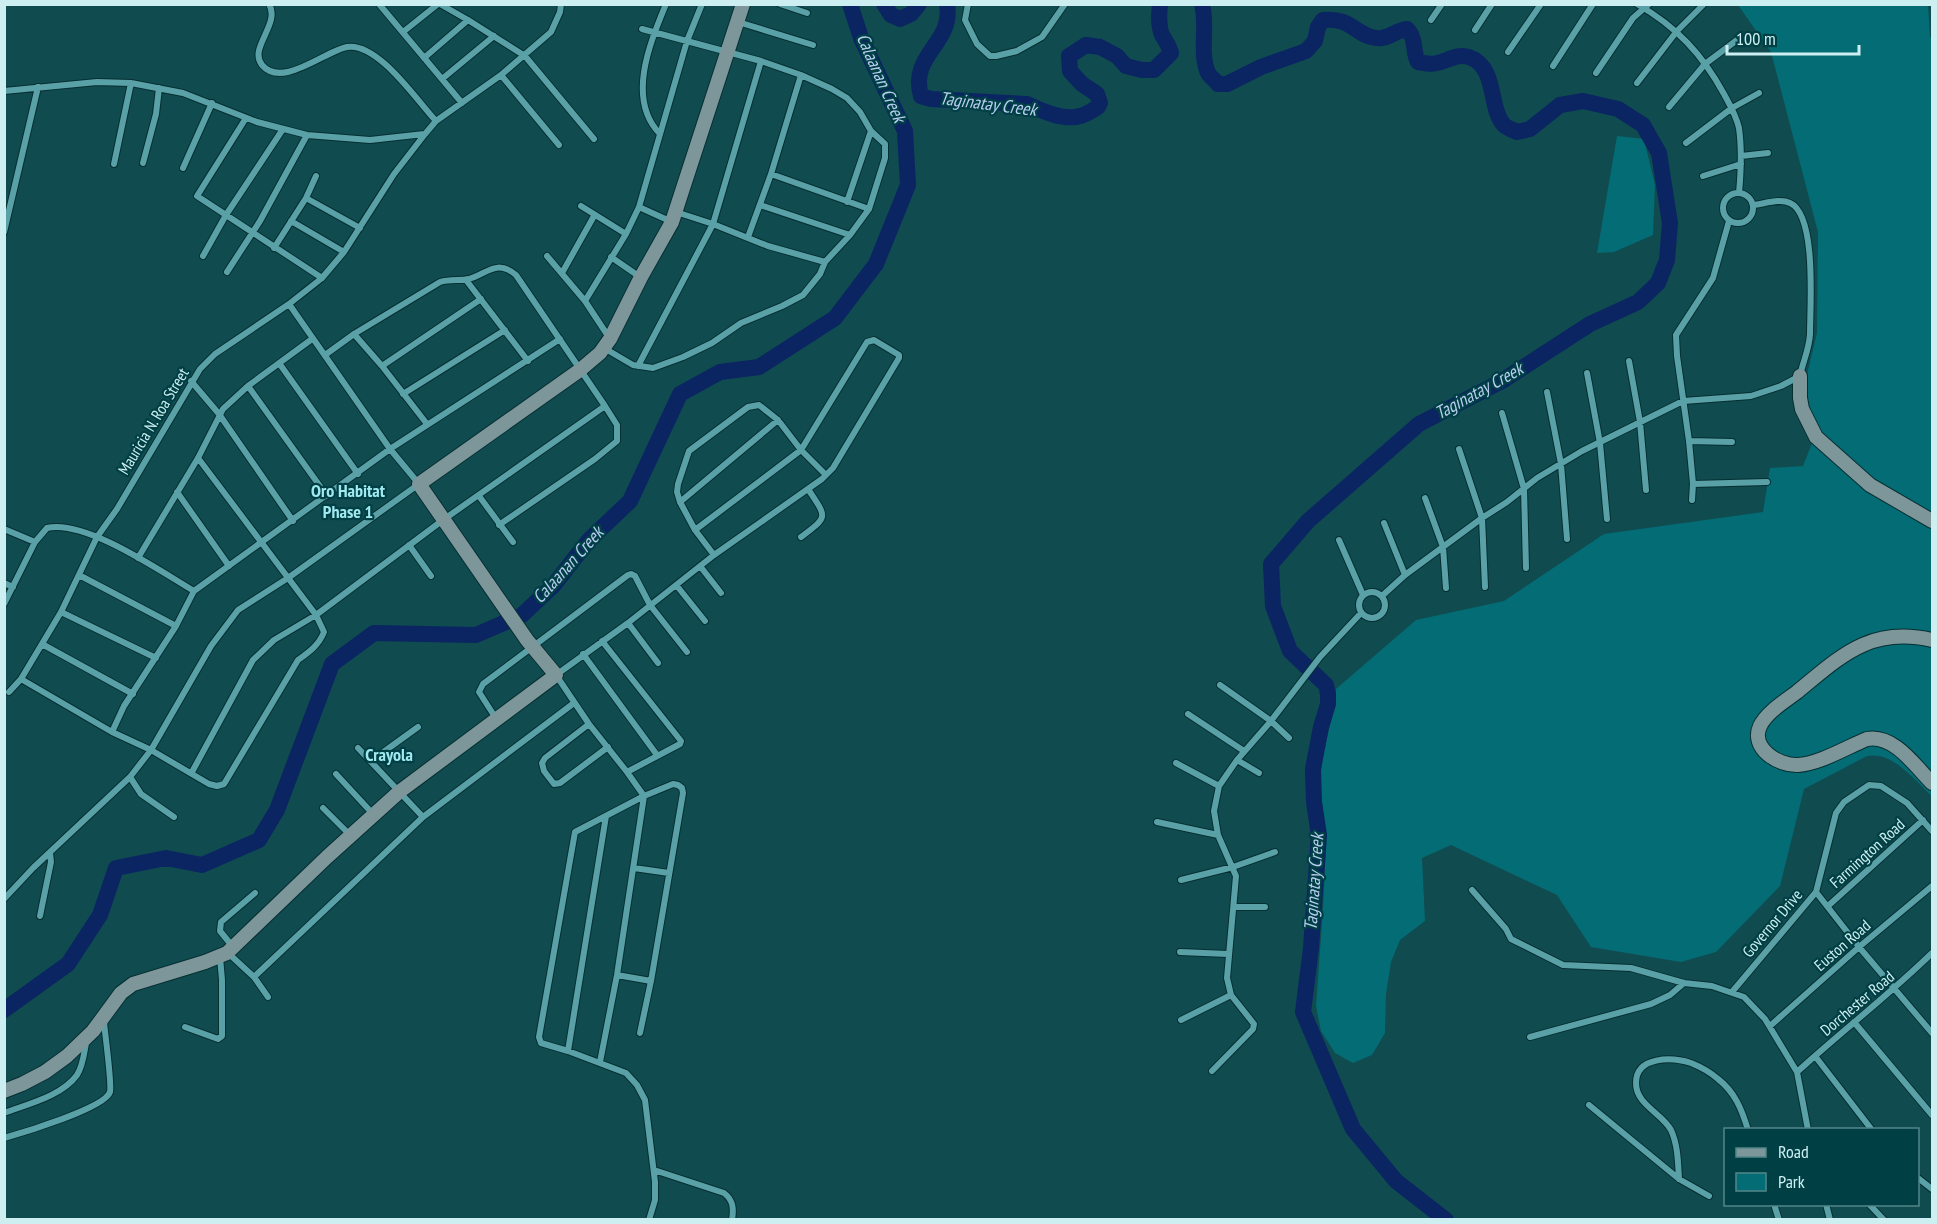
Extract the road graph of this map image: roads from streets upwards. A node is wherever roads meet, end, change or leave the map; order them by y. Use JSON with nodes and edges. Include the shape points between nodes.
{"nodes":[{"id":1,"x":269,"y":4,"type":"edge"},
{"id":2,"x":379,"y":4,"type":"edge"},
{"id":3,"x":439,"y":4,"type":"edge"},
{"id":4,"x":561,"y":4,"type":"edge"},
{"id":5,"x":666,"y":4,"type":"edge"},
{"id":6,"x":702,"y":4,"type":"edge"},
{"id":7,"x":743,"y":4,"type":"edge"},
{"id":8,"x":780,"y":4,"type":"edge"},
{"id":9,"x":968,"y":4,"type":"edge"},
{"id":10,"x":1065,"y":4,"type":"edge"},
{"id":11,"x":1442,"y":4,"type":"edge"},
{"id":12,"x":1492,"y":4,"type":"edge"},
{"id":13,"x":1541,"y":4,"type":"edge"},
{"id":14,"x":1593,"y":4,"type":"edge"},
{"id":15,"x":1638,"y":4,"type":"edge"},
{"id":16,"x":1704,"y":4,"type":"edge"},
{"id":17,"x":1647,"y":7,"type":"edge"},
{"id":18,"x":807,"y":14,"type":"dead end"},
{"id":19,"x":468,"y":20,"type":"junction"},
{"id":20,"x":1431,"y":20,"type":"dead end"},
{"id":21,"x":737,"y":22,"type":"junction"},
{"id":22,"x":642,"y":29,"type":"dead end"},
{"id":23,"x":1475,"y":30,"type":"dead end"},
{"id":24,"x":1677,"y":31,"type":"junction"},
{"id":25,"x":403,"y":32,"type":"junction"},
{"id":26,"x":654,"y":33,"type":"junction"},
{"id":27,"x":494,"y":36,"type":"junction"},
{"id":28,"x":1741,"y":37,"type":"dead end"},
{"id":29,"x":687,"y":41,"type":"junction"},
{"id":30,"x":813,"y":45,"type":"dead end"},
{"id":31,"x":727,"y":52,"type":"junction"},
{"id":32,"x":1508,"y":52,"type":"dead end"},
{"id":33,"x":525,"y":56,"type":"junction"},
{"id":34,"x":424,"y":58,"type":"junction"},
{"id":35,"x":761,"y":61,"type":"junction"},
{"id":36,"x":1705,"y":64,"type":"junction"},
{"id":37,"x":1553,"y":66,"type":"dead end"},
{"id":38,"x":1596,"y":73,"type":"dead end"},
{"id":39,"x":501,"y":75,"type":"junction"},
{"id":40,"x":801,"y":75,"type":"junction"},
{"id":41,"x":442,"y":79,"type":"junction"},
{"id":42,"x":131,"y":83,"type":"junction"},
{"id":43,"x":1637,"y":83,"type":"dead end"},
{"id":44,"x":38,"y":87,"type":"junction"},
{"id":45,"x":159,"y":88,"type":"junction"},
{"id":46,"x":4,"y":91,"type":"edge"},
{"id":47,"x":1759,"y":93,"type":"dead end"},
{"id":48,"x":212,"y":103,"type":"junction"},
{"id":49,"x":462,"y":103,"type":"junction"},
{"id":50,"x":1669,"y":107,"type":"dead end"},
{"id":51,"x":1732,"y":108,"type":"junction"},
{"id":52,"x":246,"y":118,"type":"junction"},
{"id":53,"x":436,"y":121,"type":"junction"},
{"id":54,"x":283,"y":129,"type":"junction"},
{"id":55,"x":871,"y":131,"type":"junction"},
{"id":56,"x":425,"y":134,"type":"junction"},
{"id":57,"x":660,"y":134,"type":"junction"},
{"id":58,"x":307,"y":135,"type":"junction"},
{"id":59,"x":594,"y":140,"type":"dead end"},
{"id":60,"x":1686,"y":143,"type":"dead end"},
{"id":61,"x":559,"y":145,"type":"dead end"},
{"id":62,"x":1768,"y":153,"type":"dead end"},
{"id":63,"x":1741,"y":156,"type":"junction"},
{"id":64,"x":143,"y":163,"type":"dead end"},
{"id":65,"x":114,"y":164,"type":"dead end"},
{"id":66,"x":1741,"y":164,"type":"junction"},
{"id":67,"x":183,"y":168,"type":"dead end"},
{"id":68,"x":771,"y":174,"type":"junction"},
{"id":69,"x":316,"y":176,"type":"dead end"},
{"id":70,"x":1703,"y":176,"type":"dead end"},
{"id":71,"x":1739,"y":193,"type":"junction"},
{"id":72,"x":306,"y":198,"type":"junction"},
{"id":73,"x":847,"y":202,"type":"junction"},
{"id":74,"x":760,"y":205,"type":"junction"},
{"id":75,"x":1753,"y":205,"type":"junction"},
{"id":76,"x":580,"y":206,"type":"dead end"},
{"id":77,"x":639,"y":207,"type":"junction"},
{"id":78,"x":869,"y":209,"type":"junction"},
{"id":79,"x":226,"y":214,"type":"junction"},
{"id":80,"x":594,"y":216,"type":"junction"},
{"id":81,"x":674,"y":217,"type":"junction"},
{"id":82,"x":1729,"y":220,"type":"junction"},
{"id":83,"x":291,"y":221,"type":"junction"},
{"id":84,"x":713,"y":224,"type":"junction"},
{"id":85,"x":360,"y":228,"type":"junction"},
{"id":86,"x":4,"y":232,"type":"edge"},
{"id":87,"x":252,"y":234,"type":"junction"},
{"id":88,"x":626,"y":234,"type":"junction"},
{"id":89,"x":850,"y":235,"type":"junction"},
{"id":90,"x":748,"y":237,"type":"junction"},
{"id":91,"x":274,"y":248,"type":"junction"},
{"id":92,"x":344,"y":252,"type":"junction"},
{"id":93,"x":203,"y":256,"type":"dead end"},
{"id":94,"x":547,"y":256,"type":"dead end"},
{"id":95,"x":611,"y":257,"type":"junction"},
{"id":96,"x":825,"y":262,"type":"junction"},
{"id":97,"x":227,"y":273,"type":"dead end"},
{"id":98,"x":562,"y":273,"type":"junction"},
{"id":99,"x":641,"y":277,"type":"junction"},
{"id":100,"x":322,"y":278,"type":"junction"},
{"id":101,"x":466,"y":280,"type":"junction"},
{"id":102,"x":481,"y":299,"type":"junction"},
{"id":103,"x":585,"y":301,"type":"junction"},
{"id":104,"x":289,"y":304,"type":"junction"},
{"id":105,"x":505,"y":330,"type":"junction"},
{"id":106,"x":354,"y":334,"type":"junction"},
{"id":107,"x":312,"y":339,"type":"junction"},
{"id":108,"x":560,"y":339,"type":"junction"},
{"id":109,"x":607,"y":344,"type":"junction"},
{"id":110,"x":325,"y":355,"type":"junction"},
{"id":111,"x":1629,"y":360,"type":"dead end"},
{"id":112,"x":528,"y":361,"type":"junction"},
{"id":113,"x":279,"y":363,"type":"junction"},
{"id":114,"x":382,"y":366,"type":"junction"},
{"id":115,"x":638,"y":366,"type":"junction"},
{"id":116,"x":580,"y":370,"type":"junction"},
{"id":117,"x":1587,"y":373,"type":"dead end"},
{"id":118,"x":1800,"y":376,"type":"junction"},
{"id":119,"x":191,"y":381,"type":"junction"},
{"id":120,"x":248,"y":386,"type":"junction"},
{"id":121,"x":1547,"y":392,"type":"dead end"},
{"id":122,"x":404,"y":393,"type":"junction"},
{"id":123,"x":1683,"y":401,"type":"junction"},
{"id":124,"x":605,"y":406,"type":"junction"},
{"id":125,"x":1503,"y":413,"type":"dead end"},
{"id":126,"x":219,"y":414,"type":"junction"},
{"id":127,"x":778,"y":420,"type":"junction"},
{"id":128,"x":1640,"y":422,"type":"junction"},
{"id":129,"x":428,"y":424,"type":"junction"},
{"id":130,"x":1689,"y":441,"type":"junction"},
{"id":131,"x":1732,"y":442,"type":"dead end"},
{"id":132,"x":1600,"y":443,"type":"junction"},
{"id":133,"x":390,"y":449,"type":"junction"},
{"id":134,"x":1459,"y":449,"type":"dead end"},
{"id":135,"x":801,"y":450,"type":"junction"},
{"id":136,"x":198,"y":459,"type":"junction"},
{"id":137,"x":1561,"y":464,"type":"junction"},
{"id":138,"x":358,"y":474,"type":"junction"},
{"id":139,"x":826,"y":475,"type":"junction"},
{"id":140,"x":1767,"y":482,"type":"dead end"},
{"id":141,"x":419,"y":484,"type":"junction"},
{"id":142,"x":1693,"y":484,"type":"junction"},
{"id":143,"x":808,"y":489,"type":"junction"},
{"id":144,"x":1524,"y":489,"type":"junction"},
{"id":145,"x":1646,"y":490,"type":"dead end"},
{"id":146,"x":177,"y":492,"type":"junction"},
{"id":147,"x":327,"y":496,"type":"junction"},
{"id":148,"x":479,"y":496,"type":"junction"},
{"id":149,"x":1425,"y":498,"type":"dead end"},
{"id":150,"x":1692,"y":500,"type":"dead end"},
{"id":151,"x":680,"y":502,"type":"junction"},
{"id":152,"x":1482,"y":518,"type":"junction"},
{"id":153,"x":1607,"y":519,"type":"dead end"},
{"id":154,"x":443,"y":520,"type":"junction"},
{"id":155,"x":293,"y":521,"type":"junction"},
{"id":156,"x":1932,"y":521,"type":"edge"},
{"id":157,"x":1384,"y":523,"type":"dead end"},
{"id":158,"x":499,"y":525,"type":"junction"},
{"id":159,"x":4,"y":529,"type":"edge"},
{"id":160,"x":695,"y":530,"type":"junction"},
{"id":161,"x":97,"y":537,"type":"junction"},
{"id":162,"x":801,"y":537,"type":"dead end"},
{"id":163,"x":1567,"y":539,"type":"dead end"},
{"id":164,"x":1339,"y":540,"type":"dead end"},
{"id":165,"x":35,"y":542,"type":"junction"},
{"id":166,"x":262,"y":542,"type":"junction"},
{"id":167,"x":513,"y":542,"type":"dead end"},
{"id":168,"x":409,"y":545,"type":"junction"},
{"id":169,"x":1443,"y":547,"type":"junction"},
{"id":170,"x":714,"y":555,"type":"junction"},
{"id":171,"x":138,"y":558,"type":"junction"},
{"id":172,"x":229,"y":566,"type":"junction"},
{"id":173,"x":700,"y":566,"type":"junction"},
{"id":174,"x":1526,"y":568,"type":"dead end"},
{"id":175,"x":79,"y":575,"type":"junction"},
{"id":176,"x":1405,"y":575,"type":"junction"},
{"id":177,"x":431,"y":576,"type":"dead end"},
{"id":178,"x":288,"y":578,"type":"junction"},
{"id":179,"x":4,"y":583,"type":"edge"},
{"id":180,"x":677,"y":586,"type":"junction"},
{"id":181,"x":14,"y":587,"type":"junction"},
{"id":182,"x":1485,"y":587,"type":"dead end"},
{"id":183,"x":1446,"y":588,"type":"dead end"},
{"id":184,"x":194,"y":591,"type":"junction"},
{"id":185,"x":721,"y":593,"type":"dead end"},
{"id":186,"x":1363,"y":595,"type":"junction"},
{"id":187,"x":1382,"y":596,"type":"junction"},
{"id":188,"x":4,"y":604,"type":"edge"},
{"id":189,"x":651,"y":605,"type":"junction"},
{"id":190,"x":61,"y":612,"type":"junction"},
{"id":191,"x":1361,"y":613,"type":"junction"},
{"id":192,"x":316,"y":615,"type":"junction"},
{"id":193,"x":705,"y":621,"type":"dead end"},
{"id":194,"x":628,"y":623,"type":"junction"},
{"id":195,"x":176,"y":626,"type":"junction"},
{"id":196,"x":1932,"y":640,"type":"edge"},
{"id":197,"x":602,"y":641,"type":"junction"},
{"id":198,"x":530,"y":643,"type":"junction"},
{"id":199,"x":42,"y":644,"type":"junction"},
{"id":200,"x":687,"y":652,"type":"dead end"},
{"id":201,"x":583,"y":654,"type":"junction"},
{"id":202,"x":156,"y":658,"type":"junction"},
{"id":203,"x":658,"y":663,"type":"dead end"},
{"id":204,"x":556,"y":675,"type":"junction"},
{"id":205,"x":21,"y":678,"type":"junction"},
{"id":206,"x":1220,"y":685,"type":"dead end"},
{"id":207,"x":9,"y":692,"type":"dead end"},
{"id":208,"x":133,"y":694,"type":"junction"},
{"id":209,"x":574,"y":703,"type":"junction"},
{"id":210,"x":1188,"y":714,"type":"dead end"},
{"id":211,"x":497,"y":720,"type":"junction"},
{"id":212,"x":1271,"y":721,"type":"junction"},
{"id":213,"x":589,"y":724,"type":"junction"},
{"id":214,"x":418,"y":727,"type":"dead end"},
{"id":215,"x":112,"y":732,"type":"junction"},
{"id":216,"x":1289,"y":738,"type":"dead end"},
{"id":217,"x":608,"y":747,"type":"junction"},
{"id":218,"x":358,"y":748,"type":"dead end"},
{"id":219,"x":151,"y":750,"type":"junction"},
{"id":220,"x":1244,"y":751,"type":"junction"},
{"id":221,"x":657,"y":755,"type":"junction"},
{"id":222,"x":371,"y":760,"type":"junction"},
{"id":223,"x":1237,"y":760,"type":"junction"},
{"id":224,"x":1176,"y":763,"type":"dead end"},
{"id":225,"x":192,"y":772,"type":"junction"},
{"id":226,"x":627,"y":772,"type":"junction"},
{"id":227,"x":1259,"y":773,"type":"dead end"},
{"id":228,"x":336,"y":774,"type":"dead end"},
{"id":229,"x":130,"y":777,"type":"junction"},
{"id":230,"x":1932,"y":783,"type":"edge"},
{"id":231,"x":1219,"y":786,"type":"junction"},
{"id":232,"x":399,"y":792,"type":"junction"},
{"id":233,"x":644,"y":796,"type":"junction"},
{"id":234,"x":323,"y":808,"type":"dead end"},
{"id":235,"x":373,"y":814,"type":"junction"},
{"id":236,"x":606,"y":816,"type":"junction"},
{"id":237,"x":174,"y":817,"type":"dead end"},
{"id":238,"x":423,"y":817,"type":"junction"},
{"id":239,"x":1923,"y":820,"type":"junction"},
{"id":240,"x":1157,"y":822,"type":"dead end"},
{"id":241,"x":1932,"y":831,"type":"edge"},
{"id":242,"x":351,"y":835,"type":"junction"},
{"id":243,"x":1218,"y":836,"type":"junction"},
{"id":244,"x":1275,"y":852,"type":"dead end"},
{"id":245,"x":50,"y":854,"type":"junction"},
{"id":246,"x":1233,"y":867,"type":"junction"},
{"id":247,"x":634,"y":868,"type":"junction"},
{"id":248,"x":669,"y":873,"type":"junction"},
{"id":249,"x":1181,"y":880,"type":"dead end"},
{"id":250,"x":1932,"y":886,"type":"edge"},
{"id":251,"x":1472,"y":890,"type":"dead end"},
{"id":252,"x":1816,"y":892,"type":"junction"},
{"id":253,"x":255,"y":893,"type":"dead end"},
{"id":254,"x":4,"y":898,"type":"edge"},
{"id":255,"x":1828,"y":906,"type":"junction"},
{"id":256,"x":1235,"y":907,"type":"junction"},
{"id":257,"x":1265,"y":907,"type":"dead end"},
{"id":258,"x":40,"y":916,"type":"dead end"},
{"id":259,"x":1859,"y":947,"type":"junction"},
{"id":260,"x":227,"y":952,"type":"junction"},
{"id":261,"x":1180,"y":952,"type":"dead end"},
{"id":262,"x":1932,"y":953,"type":"edge"},
{"id":263,"x":1228,"y":954,"type":"junction"},
{"id":264,"x":617,"y":975,"type":"junction"},
{"id":265,"x":254,"y":977,"type":"junction"},
{"id":266,"x":651,"y":981,"type":"junction"},
{"id":267,"x":1684,"y":983,"type":"junction"},
{"id":268,"x":1896,"y":989,"type":"junction"},
{"id":269,"x":1732,"y":992,"type":"junction"},
{"id":270,"x":1231,"y":995,"type":"junction"},
{"id":271,"x":268,"y":997,"type":"dead end"},
{"id":272,"x":103,"y":1018,"type":"junction"},
{"id":273,"x":1181,"y":1020,"type":"dead end"},
{"id":274,"x":1854,"y":1022,"type":"junction"},
{"id":275,"x":1770,"y":1026,"type":"junction"},
{"id":276,"x":185,"y":1027,"type":"dead end"},
{"id":277,"x":640,"y":1033,"type":"dead end"},
{"id":278,"x":1932,"y":1033,"type":"edge"},
{"id":279,"x":1530,"y":1037,"type":"dead end"},
{"id":280,"x":86,"y":1038,"type":"junction"},
{"id":281,"x":568,"y":1051,"type":"junction"},
{"id":282,"x":1815,"y":1056,"type":"junction"},
{"id":283,"x":600,"y":1062,"type":"junction"},
{"id":284,"x":1212,"y":1071,"type":"dead end"},
{"id":285,"x":1797,"y":1072,"type":"junction"},
{"id":286,"x":4,"y":1091,"type":"edge"},
{"id":287,"x":1589,"y":1105,"type":"dead end"},
{"id":288,"x":4,"y":1113,"type":"edge"},
{"id":289,"x":1932,"y":1115,"type":"edge"},
{"id":290,"x":1747,"y":1128,"type":"edge"},
{"id":291,"x":1808,"y":1128,"type":"edge"},
{"id":292,"x":1870,"y":1128,"type":"edge"},
{"id":293,"x":4,"y":1138,"type":"edge"},
{"id":294,"x":654,"y":1170,"type":"junction"},
{"id":295,"x":1679,"y":1179,"type":"junction"},
{"id":296,"x":1919,"y":1179,"type":"edge"},
{"id":297,"x":1932,"y":1189,"type":"edge"},
{"id":298,"x":1709,"y":1196,"type":"dead end"},
{"id":299,"x":1871,"y":1206,"type":"edge"},
{"id":300,"x":649,"y":1220,"type":"edge"},
{"id":301,"x":732,"y":1220,"type":"edge"},
{"id":302,"x":1884,"y":1220,"type":"edge"}],
"edges":[{"from":1,"to":53,"type":"street","via":[[272,17],[260,46],[262,65],[282,73],[348,47],[364,49],[397,76]]},
{"from":2,"to":25,"type":"street"},
{"from":3,"to":19,"type":"street"},
{"from":3,"to":25,"type":"street"},
{"from":4,"to":33,"type":"street","name":"Mauricia N. Roa Street","via":[[551,32]]},
{"from":5,"to":26,"type":"street"},
{"from":6,"to":29,"type":"street"},
{"from":7,"to":21,"type":"street"},
{"from":8,"to":18,"type":"street"},
{"from":9,"to":10,"type":"street","via":[[965,20],[977,44],[990,56],[1017,51],[1042,37]]},
{"from":11,"to":20,"type":"street"},
{"from":12,"to":23,"type":"street"},
{"from":13,"to":32,"type":"street"},
{"from":14,"to":37,"type":"street"},
{"from":15,"to":17,"type":"street"},
{"from":16,"to":24,"type":"street"},
{"from":17,"to":24,"type":"street"},
{"from":17,"to":38,"type":"street","via":[[1634,18]]},
{"from":19,"to":27,"type":"street"},
{"from":19,"to":34,"type":"street"},
{"from":21,"to":30,"type":"street"},
{"from":21,"to":31,"type":"street"},
{"from":22,"to":26,"type":"street"},
{"from":24,"to":36,"type":"street"},
{"from":24,"to":43,"type":"street"},
{"from":25,"to":34,"type":"street"},
{"from":26,"to":29,"type":"street"},
{"from":26,"to":57,"type":"street","via":[[643,81],[647,115]]},
{"from":27,"to":33,"type":"street"},
{"from":27,"to":41,"type":"street"},
{"from":28,"to":36,"type":"street"},
{"from":29,"to":31,"type":"street"},
{"from":29,"to":57,"type":"street"},
{"from":31,"to":35,"type":"street"},
{"from":31,"to":81,"type":"street"},
{"from":33,"to":39,"type":"street","name":"Mauricia N. Roa Street"},
{"from":33,"to":59,"type":"street"},
{"from":34,"to":41,"type":"street"},
{"from":35,"to":40,"type":"street"},
{"from":35,"to":84,"type":"street"},
{"from":36,"to":50,"type":"street"},
{"from":36,"to":51,"type":"street"},
{"from":39,"to":49,"type":"street","name":"Mauricia N. Roa Street"},
{"from":39,"to":61,"type":"street"},
{"from":40,"to":55,"type":"street","via":[[848,98]]},
{"from":40,"to":68,"type":"street"},
{"from":41,"to":49,"type":"street"},
{"from":42,"to":44,"type":"street"},
{"from":42,"to":45,"type":"street"},
{"from":42,"to":65,"type":"street"},
{"from":44,"to":46,"type":"street"},
{"from":44,"to":86,"type":"street"},
{"from":45,"to":48,"type":"street"},
{"from":45,"to":64,"type":"street"},
{"from":47,"to":51,"type":"street"},
{"from":48,"to":52,"type":"street"},
{"from":48,"to":67,"type":"street"},
{"from":49,"to":53,"type":"street","name":"Mauricia N. Roa Street"},
{"from":51,"to":60,"type":"street"},
{"from":51,"to":63,"type":"street","via":[[1739,129]]},
{"from":52,"to":54,"type":"street"},
{"from":52,"to":79,"type":"street","via":[[197,196]]},
{"from":53,"to":56,"type":"street","name":"Mauricia N. Roa Street"},
{"from":54,"to":58,"type":"street"},
{"from":54,"to":79,"type":"street"},
{"from":55,"to":73,"type":"street"},
{"from":55,"to":78,"type":"street","via":[[886,149]]},
{"from":56,"to":58,"type":"street","via":[[370,140]]},
{"from":56,"to":85,"type":"street","name":"Mauricia N. Roa Street"},
{"from":57,"to":77,"type":"street"},
{"from":58,"to":87,"type":"street"},
{"from":62,"to":63,"type":"street"},
{"from":63,"to":66,"type":"street"},
{"from":66,"to":70,"type":"street"},
{"from":66,"to":71,"type":"street"},
{"from":68,"to":73,"type":"street"},
{"from":68,"to":74,"type":"street"},
{"from":69,"to":72,"type":"street"},
{"from":71,"to":75,"type":"street"},
{"from":71,"to":82,"type":"street","via":[[1724,202],[1723,213]]},
{"from":72,"to":83,"type":"street"},
{"from":72,"to":85,"type":"street"},
{"from":73,"to":78,"type":"street"},
{"from":74,"to":89,"type":"street"},
{"from":74,"to":90,"type":"street"},
{"from":75,"to":82,"type":"street","via":[[1753,213],[1745,222]]},
{"from":75,"to":118,"type":"street","via":[[1780,201],[1792,204],[1804,221],[1810,251],[1810,334]]},
{"from":76,"to":80,"type":"street"},
{"from":77,"to":81,"type":"street"},
{"from":77,"to":88,"type":"street"},
{"from":78,"to":89,"type":"street"},
{"from":79,"to":87,"type":"street"},
{"from":79,"to":93,"type":"street"},
{"from":80,"to":88,"type":"street"},
{"from":80,"to":98,"type":"street"},
{"from":81,"to":84,"type":"street"},
{"from":81,"to":99,"type":"street"},
{"from":82,"to":123,"type":"street","via":[[1713,278],[1676,335]]},
{"from":83,"to":91,"type":"street"},
{"from":83,"to":92,"type":"street"},
{"from":84,"to":90,"type":"street"},
{"from":84,"to":115,"type":"street"},
{"from":85,"to":92,"type":"street","name":"Mauricia N. Roa Street"},
{"from":87,"to":91,"type":"street"},
{"from":87,"to":97,"type":"street"},
{"from":88,"to":95,"type":"street"},
{"from":89,"to":96,"type":"street"},
{"from":90,"to":96,"type":"street"},
{"from":91,"to":100,"type":"street"},
{"from":92,"to":100,"type":"street","name":"Mauricia N. Roa Street"},
{"from":94,"to":98,"type":"street"},
{"from":95,"to":99,"type":"street"},
{"from":95,"to":103,"type":"street"},
{"from":96,"to":115,"type":"street","via":[[802,294],[782,306],[741,323],[712,344],[684,357],[653,368]]},
{"from":98,"to":103,"type":"street"},
{"from":99,"to":109,"type":"street"},
{"from":100,"to":104,"type":"street","name":"Mauricia N. Roa Street"},
{"from":101,"to":102,"type":"street"},
{"from":101,"to":106,"type":"street","via":[[440,282]]},
{"from":101,"to":108,"type":"street","via":[[492,268],[508,269]]},
{"from":102,"to":105,"type":"street"},
{"from":102,"to":114,"type":"street"},
{"from":103,"to":109,"type":"street"},
{"from":104,"to":107,"type":"street"},
{"from":104,"to":119,"type":"street","name":"Mauricia N. Roa Street","via":[[215,354]]},
{"from":105,"to":112,"type":"street"},
{"from":105,"to":122,"type":"street"},
{"from":106,"to":110,"type":"street"},
{"from":106,"to":114,"type":"street"},
{"from":107,"to":110,"type":"street"},
{"from":107,"to":113,"type":"street"},
{"from":108,"to":112,"type":"street"},
{"from":108,"to":116,"type":"street"},
{"from":109,"to":115,"type":"street","via":[[623,360]]},
{"from":109,"to":116,"type":"street"},
{"from":110,"to":133,"type":"street"},
{"from":111,"to":128,"type":"street"},
{"from":112,"to":129,"type":"street"},
{"from":113,"to":120,"type":"street"},
{"from":113,"to":138,"type":"street"},
{"from":114,"to":122,"type":"street"},
{"from":116,"to":124,"type":"street"},
{"from":116,"to":141,"type":"street"},
{"from":117,"to":132,"type":"street"},
{"from":118,"to":123,"type":"street","via":[[1751,396]]},
{"from":118,"to":156,"type":"street","via":[[1802,409],[1816,437],[1870,485]]},
{"from":119,"to":126,"type":"street"},
{"from":119,"to":161,"type":"street","name":"Mauricia N. Roa Street"},
{"from":120,"to":126,"type":"street"},
{"from":120,"to":147,"type":"street"},
{"from":121,"to":137,"type":"street"},
{"from":122,"to":129,"type":"street"},
{"from":123,"to":128,"type":"street"},
{"from":123,"to":130,"type":"street"},
{"from":124,"to":148,"type":"street"},
{"from":124,"to":158,"type":"street","via":[[617,425],[618,441]]},
{"from":125,"to":144,"type":"street"},
{"from":126,"to":136,"type":"street"},
{"from":126,"to":155,"type":"street"},
{"from":127,"to":135,"type":"street"},
{"from":127,"to":151,"type":"street"},
{"from":127,"to":151,"type":"street","via":[[759,405],[748,406],[688,451],[678,484]]},
{"from":128,"to":132,"type":"street"},
{"from":128,"to":145,"type":"street"},
{"from":129,"to":133,"type":"street"},
{"from":130,"to":131,"type":"street"},
{"from":130,"to":142,"type":"street"},
{"from":132,"to":137,"type":"street"},
{"from":132,"to":153,"type":"street"},
{"from":133,"to":138,"type":"street"},
{"from":133,"to":141,"type":"street"},
{"from":134,"to":152,"type":"street"},
{"from":135,"to":139,"type":"street"},
{"from":135,"to":139,"type":"street","via":[[867,342],[874,340],[897,353],[899,358]]},
{"from":135,"to":160,"type":"street"},
{"from":136,"to":146,"type":"street"},
{"from":136,"to":166,"type":"street"},
{"from":137,"to":144,"type":"street"},
{"from":137,"to":163,"type":"street"},
{"from":138,"to":147,"type":"street"},
{"from":139,"to":143,"type":"street"},
{"from":140,"to":142,"type":"street"},
{"from":141,"to":154,"type":"street"},
{"from":141,"to":178,"type":"street"},
{"from":142,"to":150,"type":"street"},
{"from":143,"to":162,"type":"street","via":[[823,517]]},
{"from":143,"to":170,"type":"street"},
{"from":144,"to":152,"type":"street"},
{"from":144,"to":174,"type":"street"},
{"from":146,"to":171,"type":"street"},
{"from":146,"to":172,"type":"street"},
{"from":147,"to":155,"type":"street"},
{"from":148,"to":154,"type":"street"},
{"from":148,"to":158,"type":"street"},
{"from":149,"to":169,"type":"street"},
{"from":151,"to":160,"type":"street"},
{"from":152,"to":169,"type":"street"},
{"from":152,"to":182,"type":"street"},
{"from":154,"to":168,"type":"street"},
{"from":154,"to":198,"type":"street"},
{"from":155,"to":166,"type":"street"},
{"from":157,"to":176,"type":"street"},
{"from":158,"to":167,"type":"street"},
{"from":159,"to":165,"type":"street"},
{"from":160,"to":170,"type":"street"},
{"from":161,"to":165,"type":"street","via":[[62,526],[47,528]]},
{"from":161,"to":171,"type":"street"},
{"from":161,"to":175,"type":"street","name":"Mauricia N. Roa Street"},
{"from":164,"to":186,"type":"street"},
{"from":165,"to":181,"type":"street"},
{"from":166,"to":172,"type":"street"},
{"from":166,"to":178,"type":"street"},
{"from":168,"to":177,"type":"street"},
{"from":168,"to":192,"type":"street"},
{"from":169,"to":176,"type":"street"},
{"from":169,"to":183,"type":"street"},
{"from":170,"to":173,"type":"street"},
{"from":171,"to":184,"type":"street"},
{"from":172,"to":184,"type":"street"},
{"from":173,"to":180,"type":"street"},
{"from":173,"to":185,"type":"street"},
{"from":175,"to":190,"type":"street","name":"Mauricia N. Roa Street"},
{"from":175,"to":195,"type":"street"},
{"from":176,"to":187,"type":"street"},
{"from":178,"to":192,"type":"street"},
{"from":178,"to":219,"type":"street","via":[[238,610],[223,628]]},
{"from":179,"to":181,"type":"street"},
{"from":180,"to":189,"type":"street"},
{"from":180,"to":193,"type":"street"},
{"from":181,"to":188,"type":"street"},
{"from":184,"to":195,"type":"street"},
{"from":186,"to":187,"type":"street","via":[[1371,592]]},
{"from":186,"to":191,"type":"street","via":[[1358,606]]},
{"from":187,"to":191,"type":"street","via":[[1385,604],[1381,615],[1368,618]]},
{"from":189,"to":194,"type":"street"},
{"from":189,"to":198,"type":"street","via":[[635,576],[627,575]]},
{"from":189,"to":200,"type":"street"},
{"from":190,"to":199,"type":"street","name":"Mauricia N. Roa Street"},
{"from":190,"to":202,"type":"street"},
{"from":191,"to":212,"type":"street","via":[[1320,657]]},
{"from":192,"to":225,"type":"street","via":[[274,640],[254,660]]},
{"from":192,"to":225,"type":"street","via":[[324,632],[321,639],[298,660],[224,784],[209,784]]},
{"from":194,"to":197,"type":"street"},
{"from":194,"to":203,"type":"street"},
{"from":195,"to":202,"type":"street"},
{"from":196,"to":230,"type":"street","via":[[1901,638],[1860,645],[1774,709],[1761,723],[1758,741],[1770,756],[1786,765],[1808,763],[1875,737],[1897,747]]},
{"from":197,"to":201,"type":"street"},
{"from":197,"to":221,"type":"street","via":[[680,738],[680,744]]},
{"from":198,"to":204,"type":"street"},
{"from":198,"to":211,"type":"street","via":[[480,688]]},
{"from":199,"to":205,"type":"street","name":"Mauricia N. Roa Street"},
{"from":199,"to":208,"type":"street"},
{"from":201,"to":204,"type":"street"},
{"from":201,"to":221,"type":"street"},
{"from":202,"to":208,"type":"street"},
{"from":204,"to":209,"type":"street"},
{"from":204,"to":211,"type":"street"},
{"from":205,"to":207,"type":"street","name":"Mauricia N. Roa Street"},
{"from":205,"to":215,"type":"street"},
{"from":206,"to":212,"type":"street"},
{"from":208,"to":215,"type":"street"},
{"from":209,"to":213,"type":"street"},
{"from":209,"to":238,"type":"street"},
{"from":210,"to":220,"type":"street"},
{"from":211,"to":232,"type":"street"},
{"from":212,"to":216,"type":"street"},
{"from":212,"to":220,"type":"street"},
{"from":213,"to":217,"type":"street"},
{"from":213,"to":217,"type":"street","via":[[542,763],[554,784]]},
{"from":214,"to":222,"type":"street"},
{"from":215,"to":219,"type":"street"},
{"from":217,"to":226,"type":"street"},
{"from":218,"to":222,"type":"street"},
{"from":219,"to":225,"type":"street"},
{"from":219,"to":229,"type":"street"},
{"from":220,"to":223,"type":"street"},
{"from":221,"to":226,"type":"street"},
{"from":222,"to":232,"type":"street"},
{"from":223,"to":227,"type":"street"},
{"from":223,"to":231,"type":"street"},
{"from":224,"to":231,"type":"street"},
{"from":226,"to":233,"type":"street"},
{"from":228,"to":235,"type":"street"},
{"from":229,"to":237,"type":"street","via":[[141,794]]},
{"from":229,"to":245,"type":"street"},
{"from":231,"to":243,"type":"street","via":[[1214,811]]},
{"from":232,"to":235,"type":"street"},
{"from":232,"to":238,"type":"street"},
{"from":233,"to":236,"type":"street"},
{"from":233,"to":247,"type":"street"},
{"from":233,"to":248,"type":"street","via":[[673,784],[682,788]]},
{"from":234,"to":242,"type":"street"},
{"from":235,"to":242,"type":"street"},
{"from":236,"to":281,"type":"street"},
{"from":236,"to":281,"type":"street","via":[[573,835],[539,1037],[541,1042]]},
{"from":238,"to":265,"type":"street"},
{"from":239,"to":241,"type":"street","name":"Governor Drive"},
{"from":239,"to":252,"type":"street","name":"Governor Drive","via":[[1907,803],[1881,786],[1869,785],[1840,805],[1836,813]]},
{"from":239,"to":255,"type":"street","name":"Farmington Road"},
{"from":240,"to":243,"type":"street"},
{"from":242,"to":260,"type":"street"},
{"from":243,"to":246,"type":"street"},
{"from":244,"to":246,"type":"street"},
{"from":245,"to":254,"type":"street"},
{"from":245,"to":258,"type":"street"},
{"from":246,"to":249,"type":"street"},
{"from":246,"to":256,"type":"street"},
{"from":247,"to":248,"type":"street"},
{"from":247,"to":264,"type":"street"},
{"from":248,"to":266,"type":"street"},
{"from":250,"to":259,"type":"street","name":"Euston Road"},
{"from":251,"to":267,"type":"street","via":[[1511,939],[1563,965],[1631,968]]},
{"from":252,"to":255,"type":"street"},
{"from":252,"to":269,"type":"street","name":"Governor Drive"},
{"from":253,"to":260,"type":"street","via":[[221,922]]},
{"from":255,"to":259,"type":"street"},
{"from":256,"to":257,"type":"street"},
{"from":256,"to":263,"type":"street"},
{"from":259,"to":268,"type":"street"},
{"from":259,"to":275,"type":"street","name":"Euston Road"},
{"from":260,"to":265,"type":"street"},
{"from":260,"to":272,"type":"street","via":[[133,984],[121,993]]},
{"from":260,"to":276,"type":"street","via":[[222,980],[222,1036],[218,1039]]},
{"from":261,"to":263,"type":"street"},
{"from":262,"to":268,"type":"street","name":"Dorchester Road"},
{"from":263,"to":270,"type":"street"},
{"from":264,"to":266,"type":"street"},
{"from":264,"to":283,"type":"street"},
{"from":265,"to":271,"type":"street"},
{"from":266,"to":277,"type":"street"},
{"from":267,"to":269,"type":"street"},
{"from":267,"to":279,"type":"street","via":[[1651,1004]]},
{"from":268,"to":274,"type":"street","name":"Dorchester Road"},
{"from":268,"to":278,"type":"street"},
{"from":269,"to":275,"type":"street","via":[[1744,997]]},
{"from":270,"to":273,"type":"street"},
{"from":270,"to":284,"type":"street","via":[[1254,1024],[1253,1029]]},
{"from":272,"to":280,"type":"street"},
{"from":272,"to":293,"type":"street","via":[[111,1086],[108,1096],[42,1127]]},
{"from":274,"to":282,"type":"street","name":"Dorchester Road"},
{"from":274,"to":289,"type":"street"},
{"from":275,"to":285,"type":"street"},
{"from":280,"to":286,"type":"street","via":[[45,1072]]},
{"from":280,"to":288,"type":"street","via":[[81,1067],[66,1086]]},
{"from":281,"to":283,"type":"street"},
{"from":282,"to":285,"type":"street","name":"Dorchester Road"},
{"from":282,"to":292,"type":"street"},
{"from":283,"to":294,"type":"street","via":[[626,1073],[637,1084],[645,1100]]},
{"from":285,"to":291,"type":"street"},
{"from":287,"to":295,"type":"street"},
{"from":290,"to":295,"type":"street","via":[[1731,1091],[1704,1069],[1670,1059],[1644,1065],[1638,1073],[1638,1094],[1670,1128],[1678,1155]]},
{"from":294,"to":300,"type":"street","via":[[655,1200]]},
{"from":294,"to":301,"type":"street","via":[[724,1193],[733,1203]]},
{"from":295,"to":298,"type":"street"},
{"from":296,"to":297,"type":"street"},
{"from":299,"to":302,"type":"street"}]}
